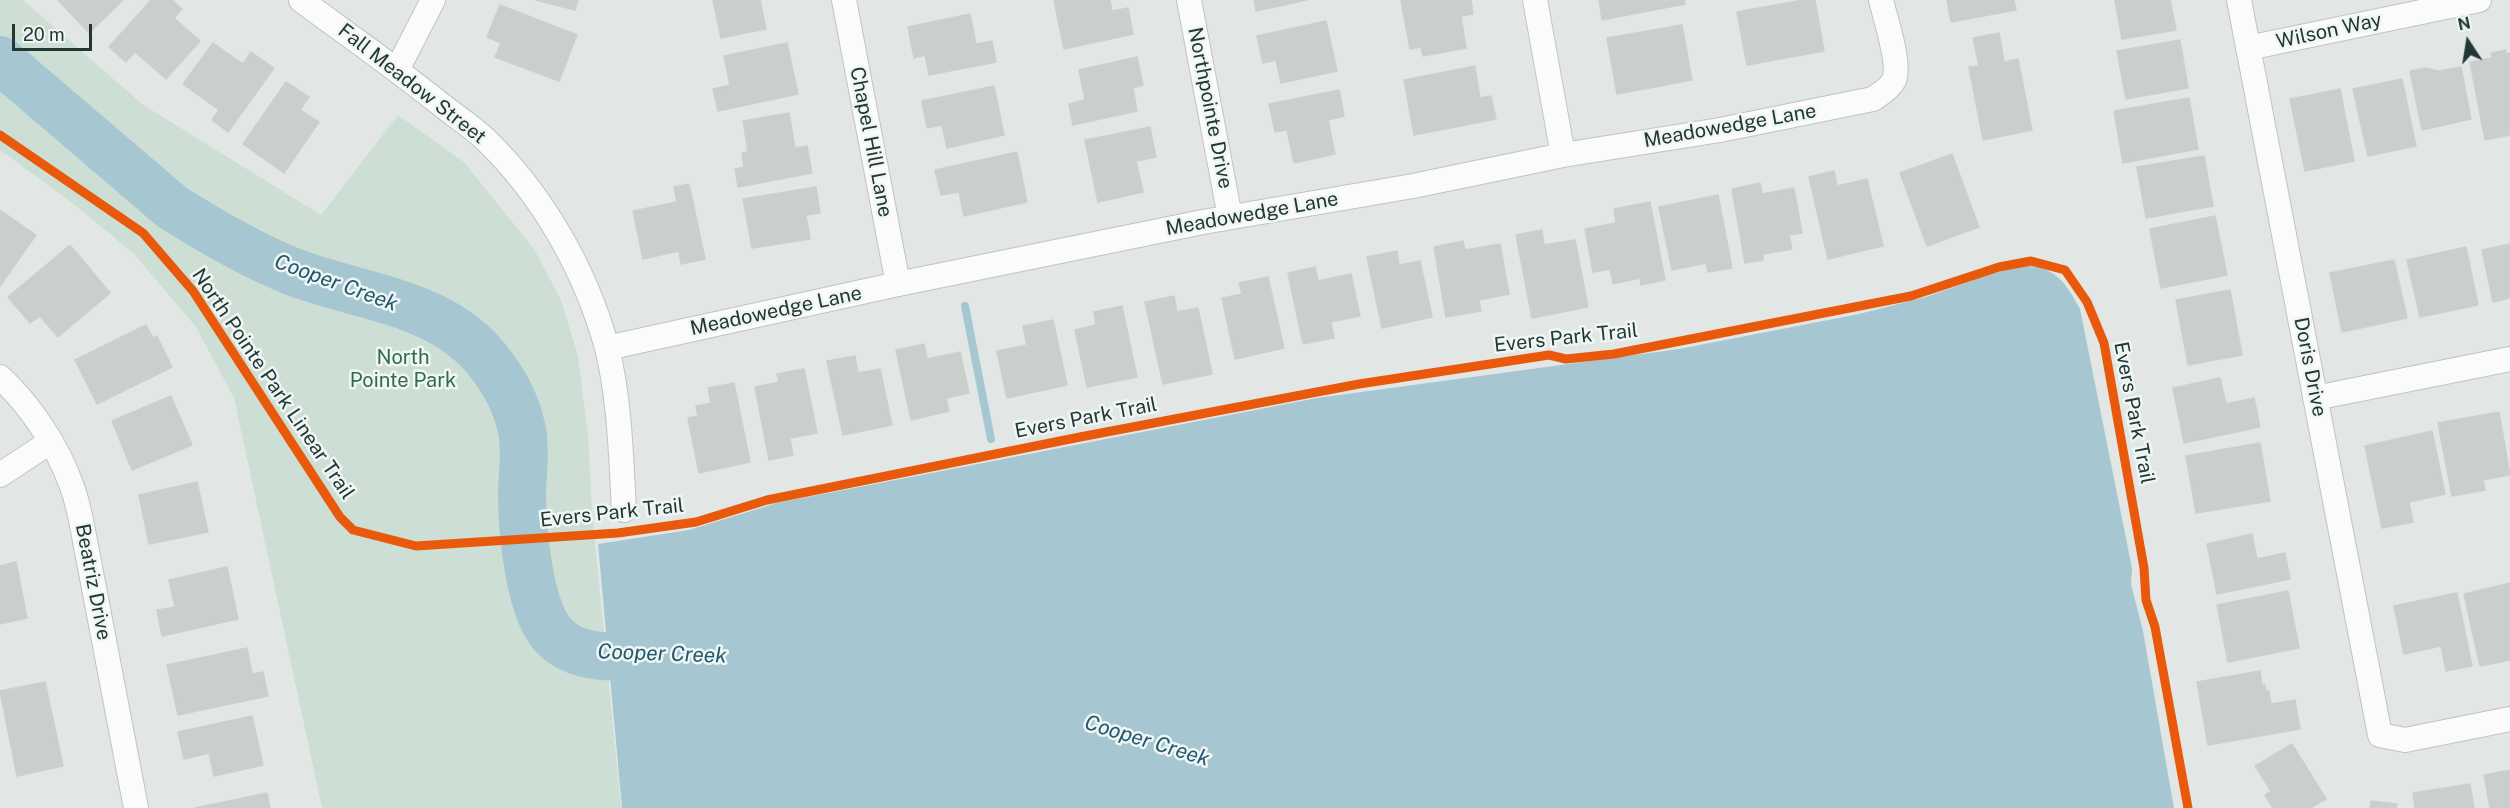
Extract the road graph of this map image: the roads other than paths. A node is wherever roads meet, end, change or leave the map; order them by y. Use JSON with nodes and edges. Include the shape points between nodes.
{"nodes":[{"id":1,"x":301,"y":0,"type":"edge"},
{"id":2,"x":433,"y":0,"type":"edge"},
{"id":3,"x":844,"y":0,"type":"edge"},
{"id":4,"x":1189,"y":0,"type":"edge"},
{"id":5,"x":1535,"y":0,"type":"edge"},
{"id":6,"x":1881,"y":0,"type":"edge"},
{"id":7,"x":2239,"y":0,"type":"edge"},
{"id":8,"x":2479,"y":0,"type":"edge"},
{"id":9,"x":2248,"y":48,"type":"junction"},
{"id":10,"x":397,"y":70,"type":"junction"},
{"id":11,"x":1563,"y":155,"type":"junction"},
{"id":12,"x":1230,"y":217,"type":"junction"},
{"id":13,"x":898,"y":284,"type":"junction"},
{"id":14,"x":607,"y":348,"type":"junction"},
{"id":15,"x":2510,"y":359,"type":"edge"},
{"id":16,"x":0,"y":377,"type":"edge"},
{"id":17,"x":2315,"y":398,"type":"junction"},
{"id":18,"x":50,"y":442,"type":"junction"},
{"id":19,"x":0,"y":475,"type":"edge"},
{"id":20,"x":624,"y":510,"type":"dead end"},
{"id":21,"x":2510,"y":719,"type":"edge"},
{"id":22,"x":136,"y":808,"type":"edge"}],
"edges":[{"from":1,"to":10,"type":"street","name":"Fall Meadow Street"},
{"from":2,"to":10,"type":"street"},
{"from":3,"to":13,"type":"street","name":"Chapel Hill Lane"},
{"from":4,"to":12,"type":"street","name":"Northpointe Drive"},
{"from":5,"to":11,"type":"street"},
{"from":6,"to":11,"type":"street","name":"Meadowedge Lane","via":[[1896,68],[1894,80],[1873,99],[1720,130]]},
{"from":7,"to":9,"type":"street","name":"Doris Drive"},
{"from":8,"to":9,"type":"street","name":"Wilson Way"},
{"from":9,"to":17,"type":"street","name":"Doris Drive"},
{"from":10,"to":14,"type":"street","name":"Fall Meadow Street","via":[[485,138],[527,186],[563,241],[589,295]]},
{"from":11,"to":12,"type":"street","name":"Meadowedge Lane","via":[[1413,186]]},
{"from":12,"to":13,"type":"street","name":"Meadowedge Lane"},
{"from":13,"to":14,"type":"street","name":"Meadowedge Lane"},
{"from":14,"to":20,"type":"street","name":"Fall Meadow Street","via":[[620,435]]},
{"from":15,"to":17,"type":"street"},
{"from":16,"to":18,"type":"street","name":"Beatriz Drive","via":[[18,394]]},
{"from":17,"to":21,"type":"street","name":"Doris Drive","via":[[2380,735],[2405,740]]},
{"from":18,"to":19,"type":"street"},
{"from":18,"to":22,"type":"street","name":"Beatriz Drive","via":[[71,484],[81,520]]}]}
